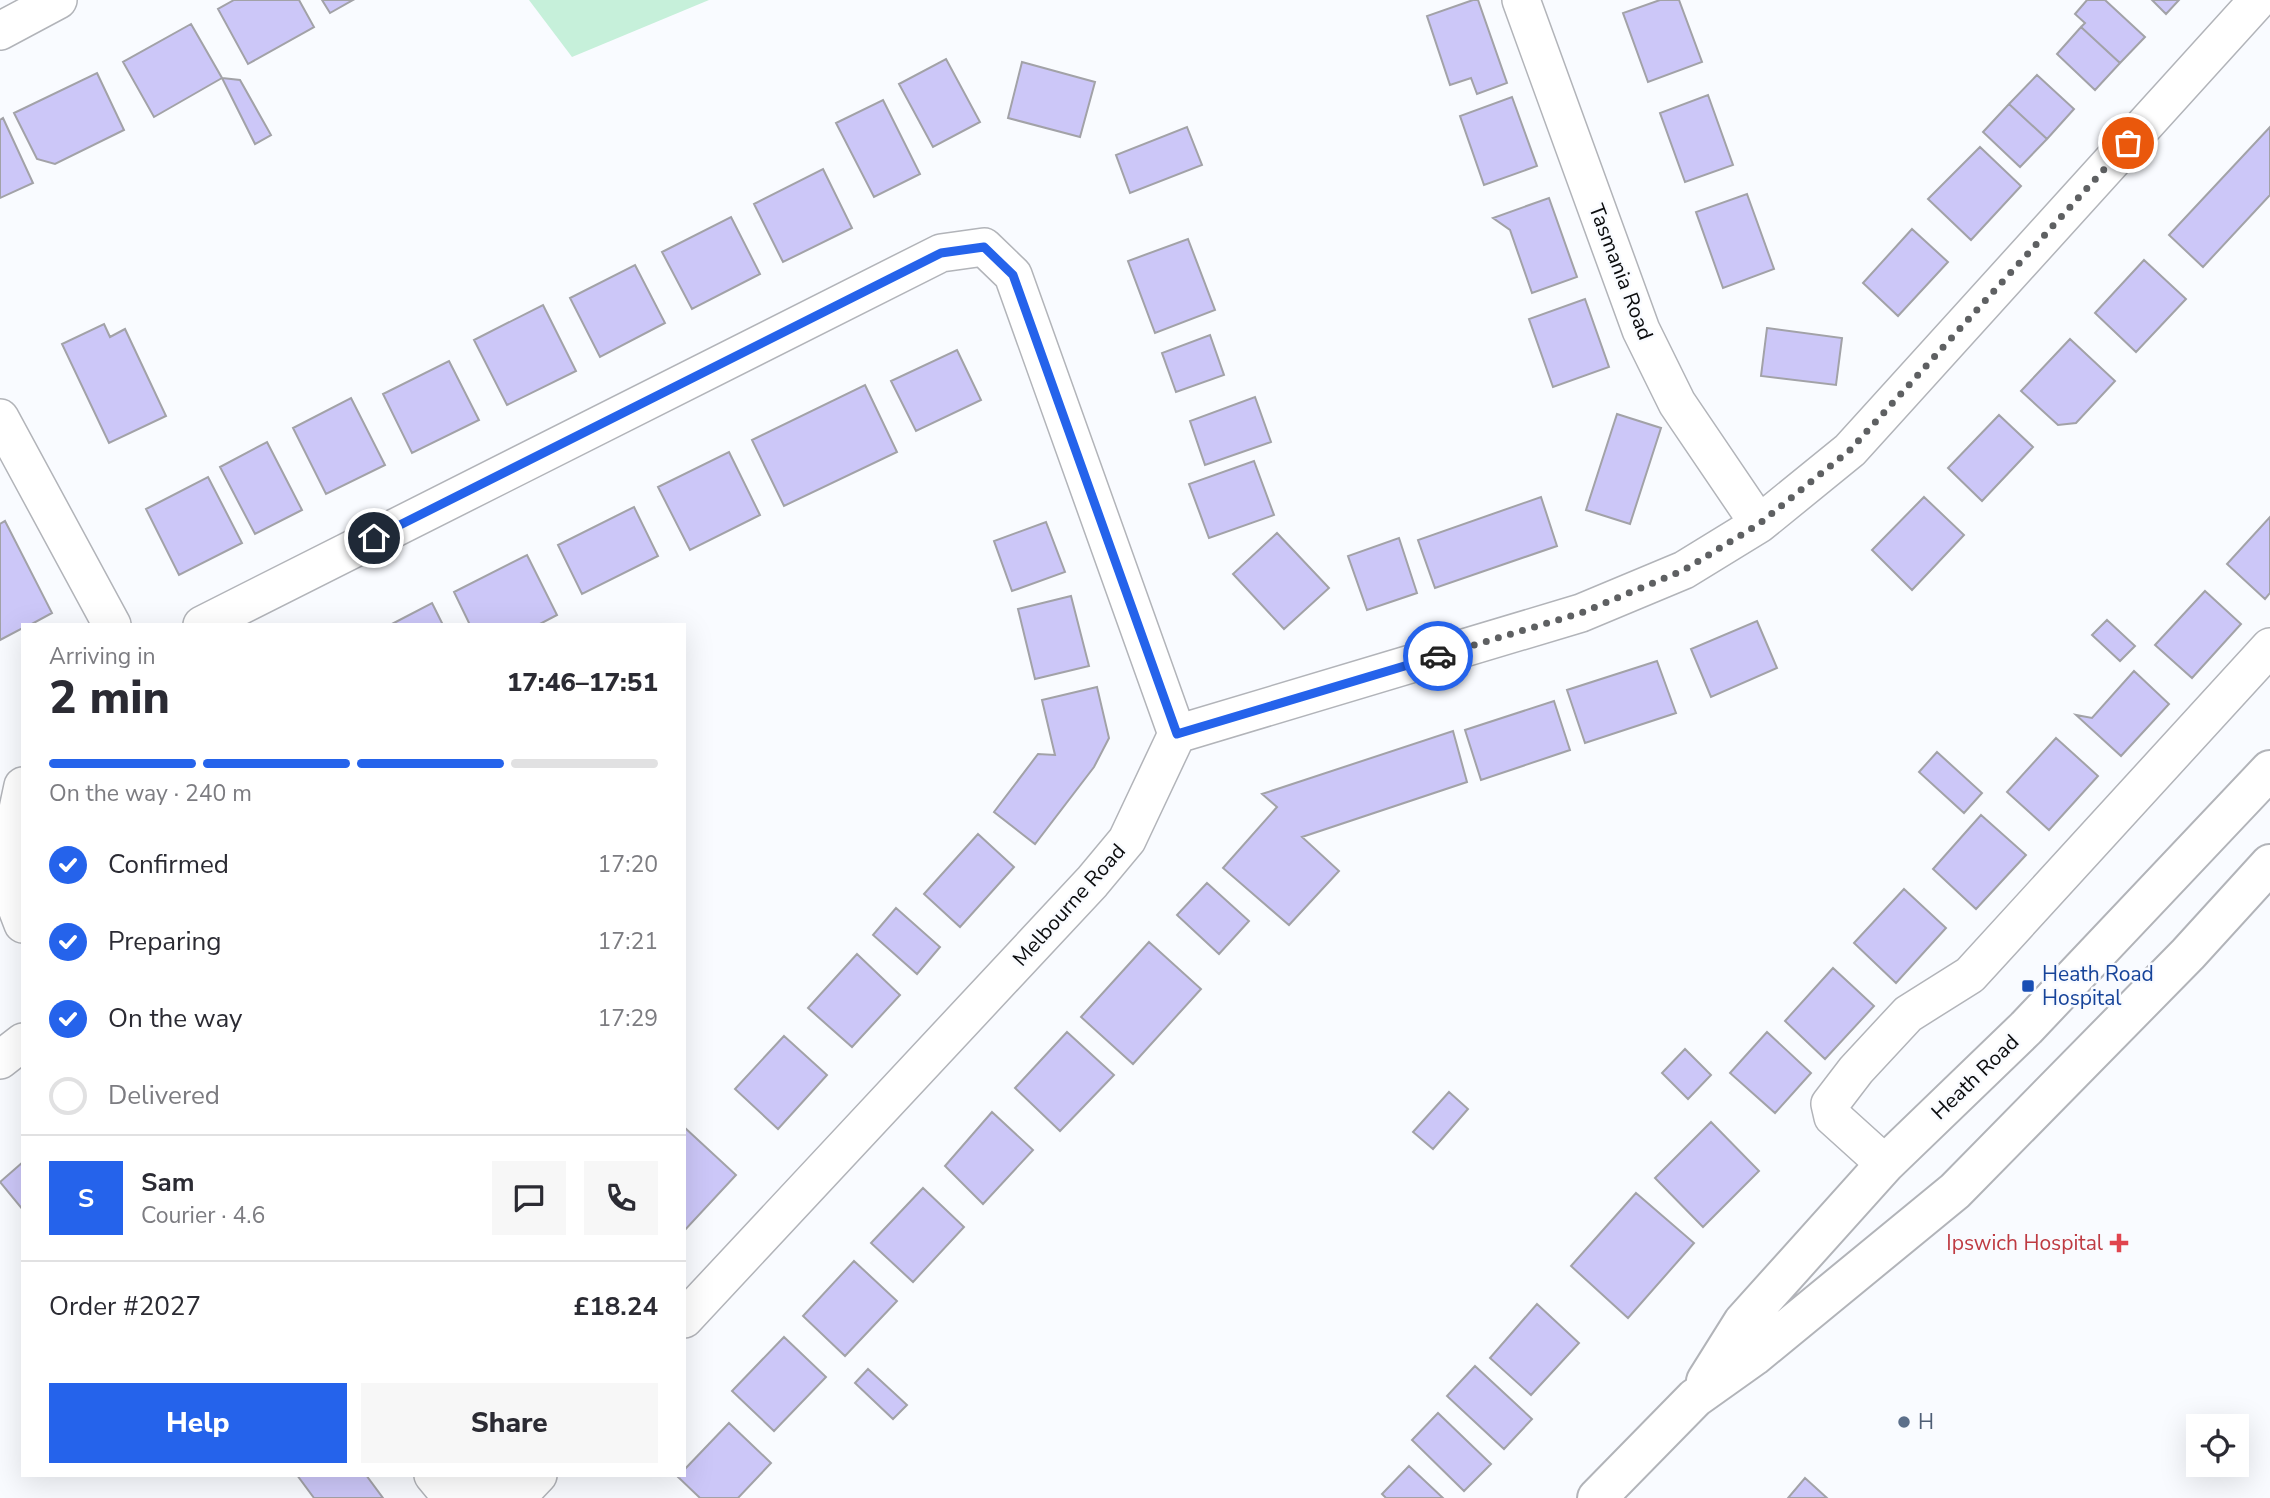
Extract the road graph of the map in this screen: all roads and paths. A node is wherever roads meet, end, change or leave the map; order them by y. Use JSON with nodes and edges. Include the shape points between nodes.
{"nodes":[{"id":1,"x":58,"y":0,"type":"edge"},
{"id":2,"x":1521,"y":0,"type":"edge"},
{"id":3,"x":2258,"y":0,"type":"edge"},
{"id":4,"x":0,"y":31,"type":"edge"},
{"id":5,"x":0,"y":418,"type":"edge"},
{"id":6,"x":1759,"y":524,"type":"junction"},
{"id":7,"x":111,"y":623,"type":"edge"},
{"id":8,"x":206,"y":623,"type":"edge"},
{"id":9,"x":2270,"y":647,"type":"edge"},
{"id":10,"x":1177,"y":734,"type":"junction"},
{"id":11,"x":2270,"y":770,"type":"edge"},
{"id":12,"x":21,"y":795,"type":"edge"},
{"id":13,"x":2270,"y":864,"type":"edge"},
{"id":14,"x":21,"y":919,"type":"edge"},
{"id":15,"x":21,"y":1044,"type":"edge"},
{"id":16,"x":0,"y":1060,"type":"edge"},
{"id":17,"x":1875,"y":1156,"type":"junction"},
{"id":18,"x":686,"y":1317,"type":"edge"},
{"id":19,"x":1695,"y":1398,"type":"junction"},
{"id":20,"x":435,"y":1477,"type":"edge"},
{"id":21,"x":536,"y":1477,"type":"edge"},
{"id":22,"x":454,"y":1498,"type":"edge"},
{"id":23,"x":515,"y":1498,"type":"edge"},
{"id":24,"x":1597,"y":1498,"type":"edge"}],
"edges":[{"from":1,"to":4,"type":"street"},
{"from":2,"to":6,"type":"street","name":"Tasmania Road","via":[[1641,330],[1677,403]]},
{"from":3,"to":6,"type":"street","via":[[1850,450]]},
{"from":5,"to":7,"type":"street"},
{"from":6,"to":10,"type":"street","via":[[1684,570],[1581,613]]},
{"from":8,"to":10,"type":"street","via":[[941,253],[984,247],[1013,275]]},
{"from":9,"to":17,"type":"street","via":[[1970,975],[1909,1014],[1856,1070],[1830,1104],[1833,1117]]},
{"from":10,"to":18,"type":"street","name":"Melbourne Road","via":[[1127,840],[1092,882]]},
{"from":11,"to":17,"type":"main road","name":"Heath Road","via":[[2025,1028]]},
{"from":12,"to":14,"type":"street","via":[[12,837],[11,892]]},
{"from":13,"to":19,"type":"main road","name":"Heath Road","via":[[1955,1191],[1754,1356]]},
{"from":15,"to":16,"type":"street"},
{"from":17,"to":19,"type":"main road","name":"Heath Road","via":[[1744,1322]]},
{"from":19,"to":24,"type":"main road","name":"Heath Road"},
{"from":20,"to":22,"type":"street"},
{"from":21,"to":23,"type":"street"},
{"from":22,"to":23,"type":"street","via":[[477,1486],[504,1490]]}]}
